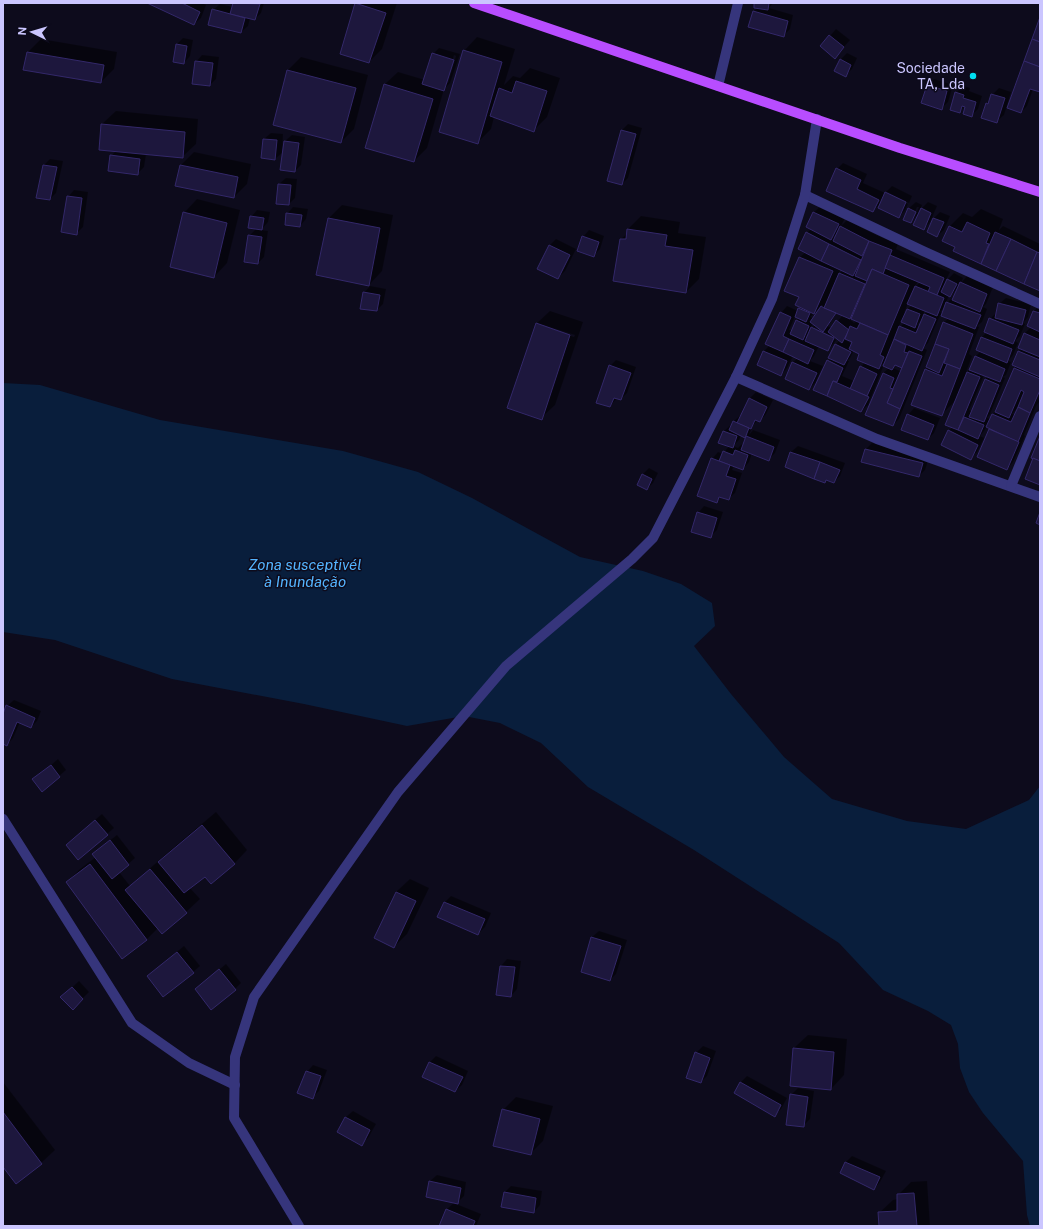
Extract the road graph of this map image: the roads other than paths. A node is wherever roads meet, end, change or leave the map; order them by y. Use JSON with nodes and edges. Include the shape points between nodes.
{"nodes":[{"id":1,"x":474,"y":3,"type":"edge"},
{"id":2,"x":738,"y":3,"type":"edge"},
{"id":3,"x":718,"y":86,"type":"junction"},
{"id":4,"x":817,"y":119,"type":"junction"},
{"id":5,"x":1040,"y":192,"type":"edge"},
{"id":6,"x":805,"y":195,"type":"junction"},
{"id":7,"x":1040,"y":304,"type":"edge"},
{"id":8,"x":736,"y":377,"type":"junction"},
{"id":9,"x":1040,"y":416,"type":"edge"},
{"id":10,"x":1011,"y":486,"type":"junction"},
{"id":11,"x":1040,"y":497,"type":"edge"},
{"id":12,"x":3,"y":819,"type":"edge"},
{"id":13,"x":235,"y":1085,"type":"junction"},
{"id":14,"x":299,"y":1226,"type":"edge"}],
"edges":[{"from":1,"to":3,"type":"main road"},
{"from":2,"to":3,"type":"street"},
{"from":3,"to":4,"type":"main road"},
{"from":4,"to":5,"type":"main road"},
{"from":4,"to":6,"type":"street"},
{"from":6,"to":7,"type":"street"},
{"from":6,"to":8,"type":"street","via":[[772,299]]},
{"from":8,"to":10,"type":"street","via":[[877,438]]},
{"from":8,"to":13,"type":"street","via":[[653,538],[632,559],[506,666],[398,792],[254,997],[235,1056]]},
{"from":9,"to":10,"type":"street"},
{"from":10,"to":11,"type":"street"},
{"from":12,"to":13,"type":"street","via":[[132,1023],[189,1063]]},
{"from":13,"to":14,"type":"street","via":[[234,1118]]}]}
